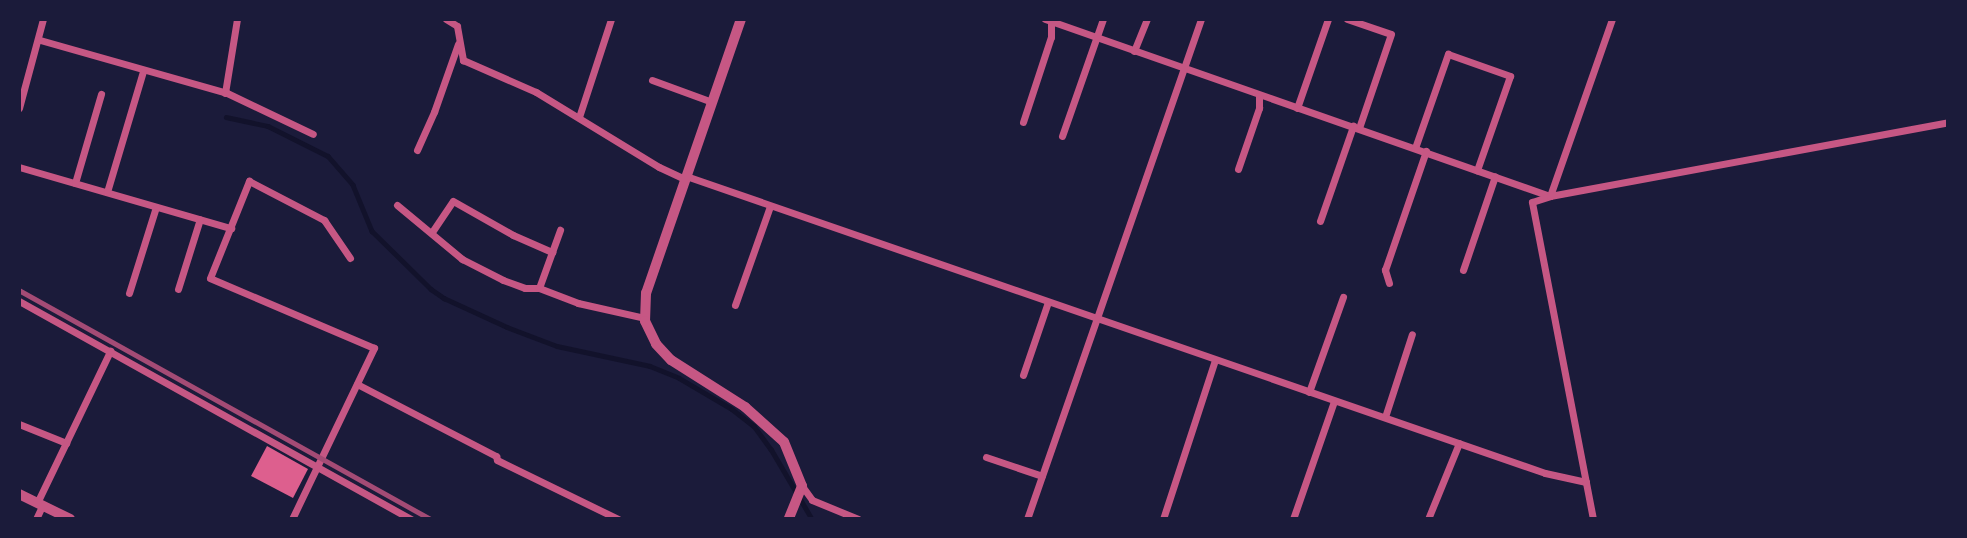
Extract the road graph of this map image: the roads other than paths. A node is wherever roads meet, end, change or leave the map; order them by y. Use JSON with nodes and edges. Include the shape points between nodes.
{"nodes":[{"id":1,"x":43,"y":19,"type":"edge"},
{"id":2,"x":237,"y":19,"type":"edge"},
{"id":3,"x":446,"y":19,"type":"edge"},
{"id":4,"x":611,"y":19,"type":"edge"},
{"id":5,"x":741,"y":19,"type":"edge"},
{"id":6,"x":1103,"y":19,"type":"edge"},
{"id":7,"x":1147,"y":19,"type":"edge"},
{"id":8,"x":1201,"y":19,"type":"edge"},
{"id":9,"x":1328,"y":19,"type":"edge"},
{"id":10,"x":1347,"y":19,"type":"edge"},
{"id":11,"x":1612,"y":19,"type":"edge"},
{"id":12,"x":1048,"y":20,"type":"edge"},
{"id":13,"x":458,"y":22,"type":"edge"},
{"id":14,"x":1097,"y":38,"type":"junction"},
{"id":15,"x":40,"y":40,"type":"junction"},
{"id":16,"x":459,"y":40,"type":"junction"},
{"id":17,"x":1134,"y":51,"type":"junction"},
{"id":18,"x":1183,"y":69,"type":"junction"},
{"id":19,"x":143,"y":71,"type":"junction"},
{"id":20,"x":652,"y":80,"type":"dead end"},
{"id":21,"x":225,"y":93,"type":"junction"},
{"id":22,"x":101,"y":94,"type":"dead end"},
{"id":23,"x":1259,"y":96,"type":"junction"},
{"id":24,"x":712,"y":102,"type":"junction"},
{"id":25,"x":1297,"y":107,"type":"junction"},
{"id":26,"x":19,"y":108,"type":"edge"},
{"id":27,"x":579,"y":117,"type":"junction"},
{"id":28,"x":1023,"y":122,"type":"dead end"},
{"id":29,"x":1948,"y":122,"type":"edge"},
{"id":30,"x":1356,"y":127,"type":"junction"},
{"id":31,"x":313,"y":134,"type":"dead end"},
{"id":32,"x":1062,"y":136,"type":"dead end"},
{"id":33,"x":1415,"y":148,"type":"junction"},
{"id":34,"x":417,"y":150,"type":"dead end"},
{"id":35,"x":1426,"y":151,"type":"junction"},
{"id":36,"x":19,"y":167,"type":"edge"},
{"id":37,"x":1238,"y":169,"type":"dead end"},
{"id":38,"x":1477,"y":170,"type":"junction"},
{"id":39,"x":1495,"y":176,"type":"junction"},
{"id":40,"x":686,"y":177,"type":"junction"},
{"id":41,"x":75,"y":183,"type":"junction"},
{"id":42,"x":107,"y":192,"type":"junction"},
{"id":43,"x":1550,"y":196,"type":"junction"},
{"id":44,"x":397,"y":205,"type":"dead end"},
{"id":45,"x":770,"y":206,"type":"junction"},
{"id":46,"x":156,"y":207,"type":"junction"},
{"id":47,"x":200,"y":219,"type":"junction"},
{"id":48,"x":1320,"y":221,"type":"dead end"},
{"id":49,"x":231,"y":228,"type":"junction"},
{"id":50,"x":560,"y":230,"type":"dead end"},
{"id":51,"x":432,"y":232,"type":"junction"},
{"id":52,"x":552,"y":252,"type":"junction"},
{"id":53,"x":350,"y":258,"type":"dead end"},
{"id":54,"x":1463,"y":270,"type":"dead end"},
{"id":55,"x":1390,"y":283,"type":"dead end"},
{"id":56,"x":539,"y":288,"type":"junction"},
{"id":57,"x":178,"y":289,"type":"dead end"},
{"id":58,"x":130,"y":293,"type":"dead end"},
{"id":59,"x":1343,"y":297,"type":"dead end"},
{"id":60,"x":19,"y":300,"type":"edge"},
{"id":61,"x":1048,"y":302,"type":"junction"},
{"id":62,"x":735,"y":305,"type":"dead end"},
{"id":63,"x":645,"y":318,"type":"junction"},
{"id":64,"x":1098,"y":319,"type":"junction"},
{"id":65,"x":1412,"y":334,"type":"dead end"},
{"id":66,"x":110,"y":351,"type":"junction"},
{"id":67,"x":1215,"y":360,"type":"junction"},
{"id":68,"x":1023,"y":375,"type":"dead end"},
{"id":69,"x":356,"y":384,"type":"junction"},
{"id":70,"x":1309,"y":392,"type":"junction"},
{"id":71,"x":1334,"y":401,"type":"junction"},
{"id":72,"x":1385,"y":417,"type":"junction"},
{"id":73,"x":19,"y":424,"type":"edge"},
{"id":74,"x":66,"y":443,"type":"junction"},
{"id":75,"x":1459,"y":443,"type":"junction"},
{"id":76,"x":986,"y":457,"type":"dead end"},
{"id":77,"x":318,"y":467,"type":"junction"},
{"id":78,"x":1042,"y":477,"type":"junction"},
{"id":79,"x":1586,"y":482,"type":"junction"},
{"id":80,"x":801,"y":489,"type":"junction"},
{"id":81,"x":19,"y":494,"type":"edge"},
{"id":82,"x":40,"y":504,"type":"junction"},
{"id":83,"x":36,"y":519,"type":"edge"},
{"id":84,"x":70,"y":519,"type":"edge"},
{"id":85,"x":292,"y":519,"type":"edge"},
{"id":86,"x":411,"y":519,"type":"edge"},
{"id":87,"x":618,"y":519,"type":"edge"},
{"id":88,"x":789,"y":519,"type":"edge"},
{"id":89,"x":858,"y":519,"type":"edge"},
{"id":90,"x":1027,"y":519,"type":"edge"},
{"id":91,"x":1163,"y":519,"type":"edge"},
{"id":92,"x":1293,"y":519,"type":"edge"},
{"id":93,"x":1428,"y":519,"type":"edge"},
{"id":94,"x":1593,"y":519,"type":"edge"}],
"edges":[{"from":1,"to":15,"type":"street"},
{"from":2,"to":21,"type":"street"},
{"from":3,"to":13,"type":"street"},
{"from":4,"to":27,"type":"street"},
{"from":5,"to":24,"type":"street"},
{"from":6,"to":14,"type":"street"},
{"from":7,"to":17,"type":"street"},
{"from":8,"to":18,"type":"street"},
{"from":9,"to":25,"type":"street"},
{"from":10,"to":30,"type":"street","via":[[1391,34]]},
{"from":11,"to":43,"type":"street"},
{"from":12,"to":14,"type":"street"},
{"from":12,"to":28,"type":"street","via":[[1051,37]]},
{"from":13,"to":16,"type":"street"},
{"from":14,"to":17,"type":"street"},
{"from":14,"to":32,"type":"street"},
{"from":15,"to":19,"type":"street"},
{"from":15,"to":26,"type":"street"},
{"from":16,"to":27,"type":"street","via":[[463,60]]},
{"from":16,"to":34,"type":"street"},
{"from":17,"to":18,"type":"street"},
{"from":18,"to":23,"type":"street"},
{"from":18,"to":64,"type":"street"},
{"from":19,"to":21,"type":"street"},
{"from":19,"to":42,"type":"street"},
{"from":20,"to":24,"type":"street"},
{"from":21,"to":31,"type":"street"},
{"from":22,"to":41,"type":"street"},
{"from":23,"to":25,"type":"street"},
{"from":23,"to":37,"type":"street"},
{"from":24,"to":40,"type":"street"},
{"from":25,"to":30,"type":"street"},
{"from":27,"to":40,"type":"street","via":[[659,167]]},
{"from":29,"to":43,"type":"street"},
{"from":30,"to":33,"type":"street"},
{"from":30,"to":48,"type":"street"},
{"from":33,"to":35,"type":"street"},
{"from":33,"to":38,"type":"street","via":[[1448,54],[1510,76]]},
{"from":35,"to":38,"type":"street"},
{"from":35,"to":55,"type":"street","via":[[1385,270]]},
{"from":36,"to":41,"type":"street"},
{"from":38,"to":39,"type":"street"},
{"from":39,"to":43,"type":"street"},
{"from":39,"to":54,"type":"street"},
{"from":40,"to":45,"type":"street"},
{"from":40,"to":63,"type":"street","via":[[646,293]]},
{"from":41,"to":42,"type":"street"},
{"from":42,"to":46,"type":"street"},
{"from":43,"to":79,"type":"street","via":[[1532,202]]},
{"from":44,"to":51,"type":"street"},
{"from":45,"to":61,"type":"street"},
{"from":45,"to":62,"type":"street"},
{"from":46,"to":47,"type":"street"},
{"from":46,"to":58,"type":"street"},
{"from":47,"to":49,"type":"street"},
{"from":47,"to":57,"type":"street"},
{"from":49,"to":53,"type":"street","via":[[249,181],[324,220]]},
{"from":49,"to":69,"type":"street","via":[[210,278],[374,348]]},
{"from":50,"to":52,"type":"street"},
{"from":51,"to":52,"type":"street","via":[[453,201]]},
{"from":51,"to":56,"type":"street","via":[[475,267],[525,288]]},
{"from":52,"to":56,"type":"street"},
{"from":56,"to":63,"type":"street","via":[[578,303]]},
{"from":59,"to":70,"type":"street"},
{"from":60,"to":66,"type":"street"},
{"from":61,"to":64,"type":"street"},
{"from":61,"to":68,"type":"street"},
{"from":63,"to":80,"type":"street","via":[[656,344],[671,360],[745,407],[785,442]]},
{"from":64,"to":67,"type":"street"},
{"from":64,"to":78,"type":"street"},
{"from":65,"to":72,"type":"street"},
{"from":66,"to":74,"type":"street"},
{"from":66,"to":77,"type":"street"},
{"from":67,"to":70,"type":"street"},
{"from":67,"to":91,"type":"street"},
{"from":69,"to":77,"type":"street"},
{"from":69,"to":87,"type":"street"},
{"from":70,"to":71,"type":"street"},
{"from":71,"to":72,"type":"street"},
{"from":71,"to":92,"type":"street"},
{"from":72,"to":75,"type":"street"},
{"from":73,"to":74,"type":"street"},
{"from":74,"to":82,"type":"street"},
{"from":75,"to":79,"type":"street"},
{"from":75,"to":93,"type":"street"},
{"from":76,"to":78,"type":"street"},
{"from":77,"to":85,"type":"street"},
{"from":77,"to":86,"type":"street"},
{"from":78,"to":90,"type":"street"},
{"from":79,"to":94,"type":"street"},
{"from":80,"to":88,"type":"street"},
{"from":80,"to":89,"type":"street","via":[[813,500]]},
{"from":81,"to":82,"type":"street"},
{"from":82,"to":83,"type":"street"},
{"from":82,"to":84,"type":"street"}]}
